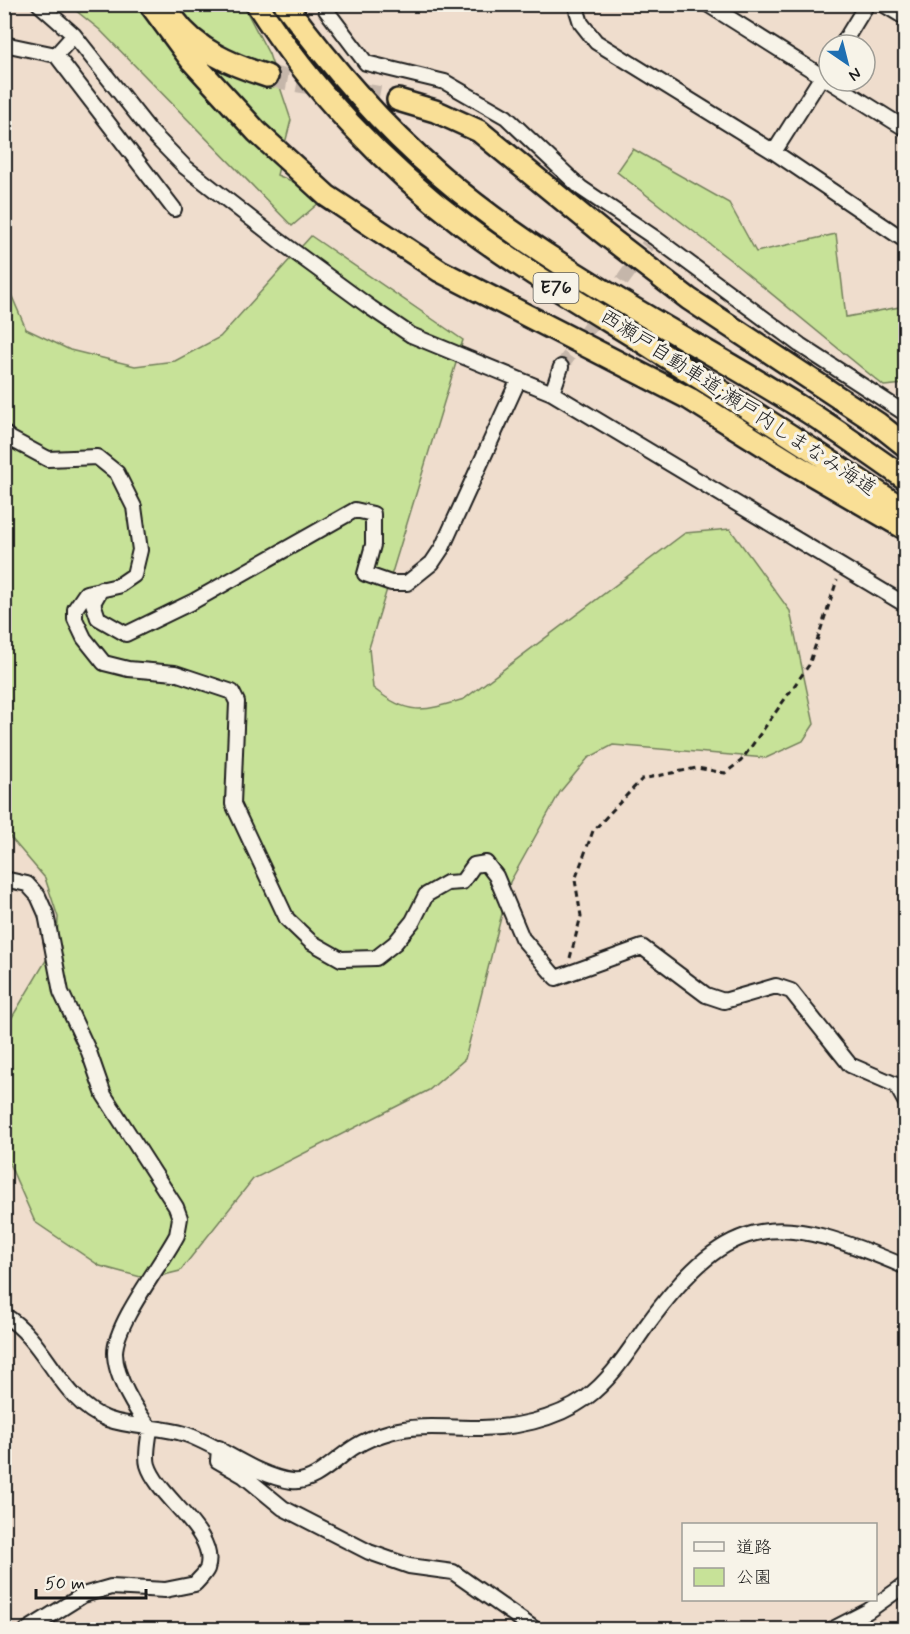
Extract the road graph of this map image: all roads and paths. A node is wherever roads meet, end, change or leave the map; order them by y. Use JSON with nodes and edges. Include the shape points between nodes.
{"nodes":[{"id":1,"x":39,"y":4,"type":"edge"},
{"id":2,"x":150,"y":4,"type":"edge"},
{"id":3,"x":163,"y":4,"type":"edge"},
{"id":4,"x":257,"y":4,"type":"edge"},
{"id":5,"x":285,"y":4,"type":"edge"},
{"id":6,"x":575,"y":4,"type":"edge"},
{"id":7,"x":707,"y":4,"type":"edge"},
{"id":8,"x":867,"y":4,"type":"edge"},
{"id":9,"x":884,"y":4,"type":"edge"},
{"id":10,"x":326,"y":10,"type":"dead end"},
{"id":11,"x":906,"y":18,"type":"edge"},
{"id":12,"x":849,"y":33,"type":"edge"},
{"id":13,"x":74,"y":35,"type":"junction"},
{"id":14,"x":4,"y":44,"type":"edge"},
{"id":15,"x":56,"y":55,"type":"junction"},
{"id":16,"x":817,"y":66,"type":"edge"},
{"id":17,"x":267,"y":76,"type":"tunnel mouth"},
{"id":18,"x":817,"y":84,"type":"edge"},
{"id":19,"x":856,"y":93,"type":"edge"},
{"id":20,"x":398,"y":99,"type":"tunnel mouth"},
{"id":21,"x":906,"y":129,"type":"edge"},
{"id":22,"x":774,"y":152,"type":"junction"},
{"id":23,"x":174,"y":209,"type":"dead end"},
{"id":24,"x":906,"y":242,"type":"edge"},
{"id":25,"x":561,"y":367,"type":"tunnel mouth"},
{"id":26,"x":518,"y":381,"type":"junction"},
{"id":27,"x":552,"y":393,"type":"junction"},
{"id":28,"x":906,"y":414,"type":"edge"},
{"id":29,"x":4,"y":433,"type":"edge"},
{"id":30,"x":906,"y":446,"type":"edge"},
{"id":31,"x":906,"y":479,"type":"edge"},
{"id":32,"x":906,"y":511,"type":"edge"},
{"id":33,"x":906,"y":529,"type":"edge"},
{"id":34,"x":842,"y":567,"type":"junction"},
{"id":35,"x":101,"y":589,"type":"junction"},
{"id":36,"x":906,"y":605,"type":"edge"},
{"id":37,"x":4,"y":879,"type":"edge"},
{"id":38,"x":556,"y":978,"type":"junction"},
{"id":39,"x":901,"y":1084,"type":"edge"},
{"id":40,"x":906,"y":1103,"type":"edge"},
{"id":41,"x":906,"y":1268,"type":"edge"},
{"id":42,"x":4,"y":1315,"type":"edge"},
{"id":43,"x":150,"y":1428,"type":"junction"},
{"id":44,"x":219,"y":1448,"type":"junction"},
{"id":45,"x":906,"y":1584,"type":"edge"},
{"id":46,"x":27,"y":1629,"type":"edge"},
{"id":47,"x":536,"y":1629,"type":"edge"},
{"id":48,"x":831,"y":1629,"type":"edge"}],
"edges":[{"from":1,"to":13,"type":"street"},
{"from":2,"to":33,"type":"highway","via":[[192,61],[250,124],[327,196],[440,271],[690,399]]},
{"from":3,"to":17,"type":"highway","via":[[179,27],[210,53]]},
{"from":4,"to":32,"type":"highway","name":"西瀬戸自動車道;瀬戸内しまなみ海道","number":"E76","via":[[310,77],[350,122],[386,160],[463,225],[514,262]]},
{"from":5,"to":31,"type":"highway","name":"西瀬戸自動車道;瀬戸内しまなみ海道","number":"E76","via":[[328,63],[368,107],[426,163],[480,207],[665,327],[801,407]]},
{"from":6,"to":22,"type":"street","via":[[581,23],[596,42]]},
{"from":7,"to":16,"type":"street"},
{"from":8,"to":12,"type":"street"},
{"from":9,"to":11,"type":"street"},
{"from":10,"to":28,"type":"street","via":[[366,63],[445,82],[506,117],[581,188],[652,242]]},
{"from":13,"to":15,"type":"street"},
{"from":13,"to":26,"type":"street","via":[[185,167],[281,242],[411,335]]},
{"from":14,"to":15,"type":"street"},
{"from":15,"to":23,"type":"street"},
{"from":18,"to":22,"type":"street"},
{"from":19,"to":21,"type":"street"},
{"from":20,"to":30,"type":"highway","via":[[479,131],[689,299],[878,423]]},
{"from":22,"to":24,"type":"street"},
{"from":25,"to":27,"type":"street"},
{"from":26,"to":27,"type":"street"},
{"from":26,"to":35,"type":"street","via":[[442,548],[407,584],[365,574],[373,545],[373,514],[355,510],[194,601],[126,634],[98,618],[93,603]]},
{"from":27,"to":34,"type":"street"},
{"from":29,"to":35,"type":"street","via":[[48,459],[97,457],[117,473],[134,507],[140,550],[134,575],[118,586]]},
{"from":34,"to":36,"type":"street"},
{"from":34,"to":38,"type":"path","via":[[809,665],[741,761],[725,773],[697,768],[642,779],[593,831],[575,880],[581,916],[570,961]]},
{"from":35,"to":38,"type":"street","via":[[86,592],[75,609],[75,619],[104,663],[175,673],[232,692],[237,702],[233,804],[287,919],[311,942],[341,959],[376,958],[413,921],[426,895],[447,883],[462,882],[474,865],[486,864],[496,876],[522,938]]},
{"from":37,"to":43,"type":"street","via":[[27,884],[38,896],[46,914],[61,992],[104,1095],[180,1218],[177,1235],[122,1328],[115,1353],[134,1409]]},
{"from":38,"to":39,"type":"street","via":[[642,947],[706,995],[724,1001],[776,986],[791,991],[850,1065]]},
{"from":39,"to":40,"type":"street"},
{"from":41,"to":44,"type":"street","via":[[822,1236],[788,1229],[757,1231],[718,1248],[683,1278],[611,1374],[586,1397],[557,1414],[515,1425],[393,1431],[355,1446],[324,1470],[295,1482],[273,1476]]},
{"from":42,"to":43,"type":"street","via":[[21,1325],[35,1341],[81,1404],[108,1419]]},
{"from":43,"to":44,"type":"street","via":[[184,1434]]},
{"from":43,"to":46,"type":"street","via":[[148,1464],[159,1487],[192,1524],[208,1551],[206,1569],[195,1584],[165,1590],[111,1587],[83,1595]]},
{"from":44,"to":47,"type":"street","via":[[218,1461],[244,1476],[283,1508],[369,1552],[409,1566],[453,1572]]},
{"from":45,"to":48,"type":"street","via":[[868,1611]]}]}
